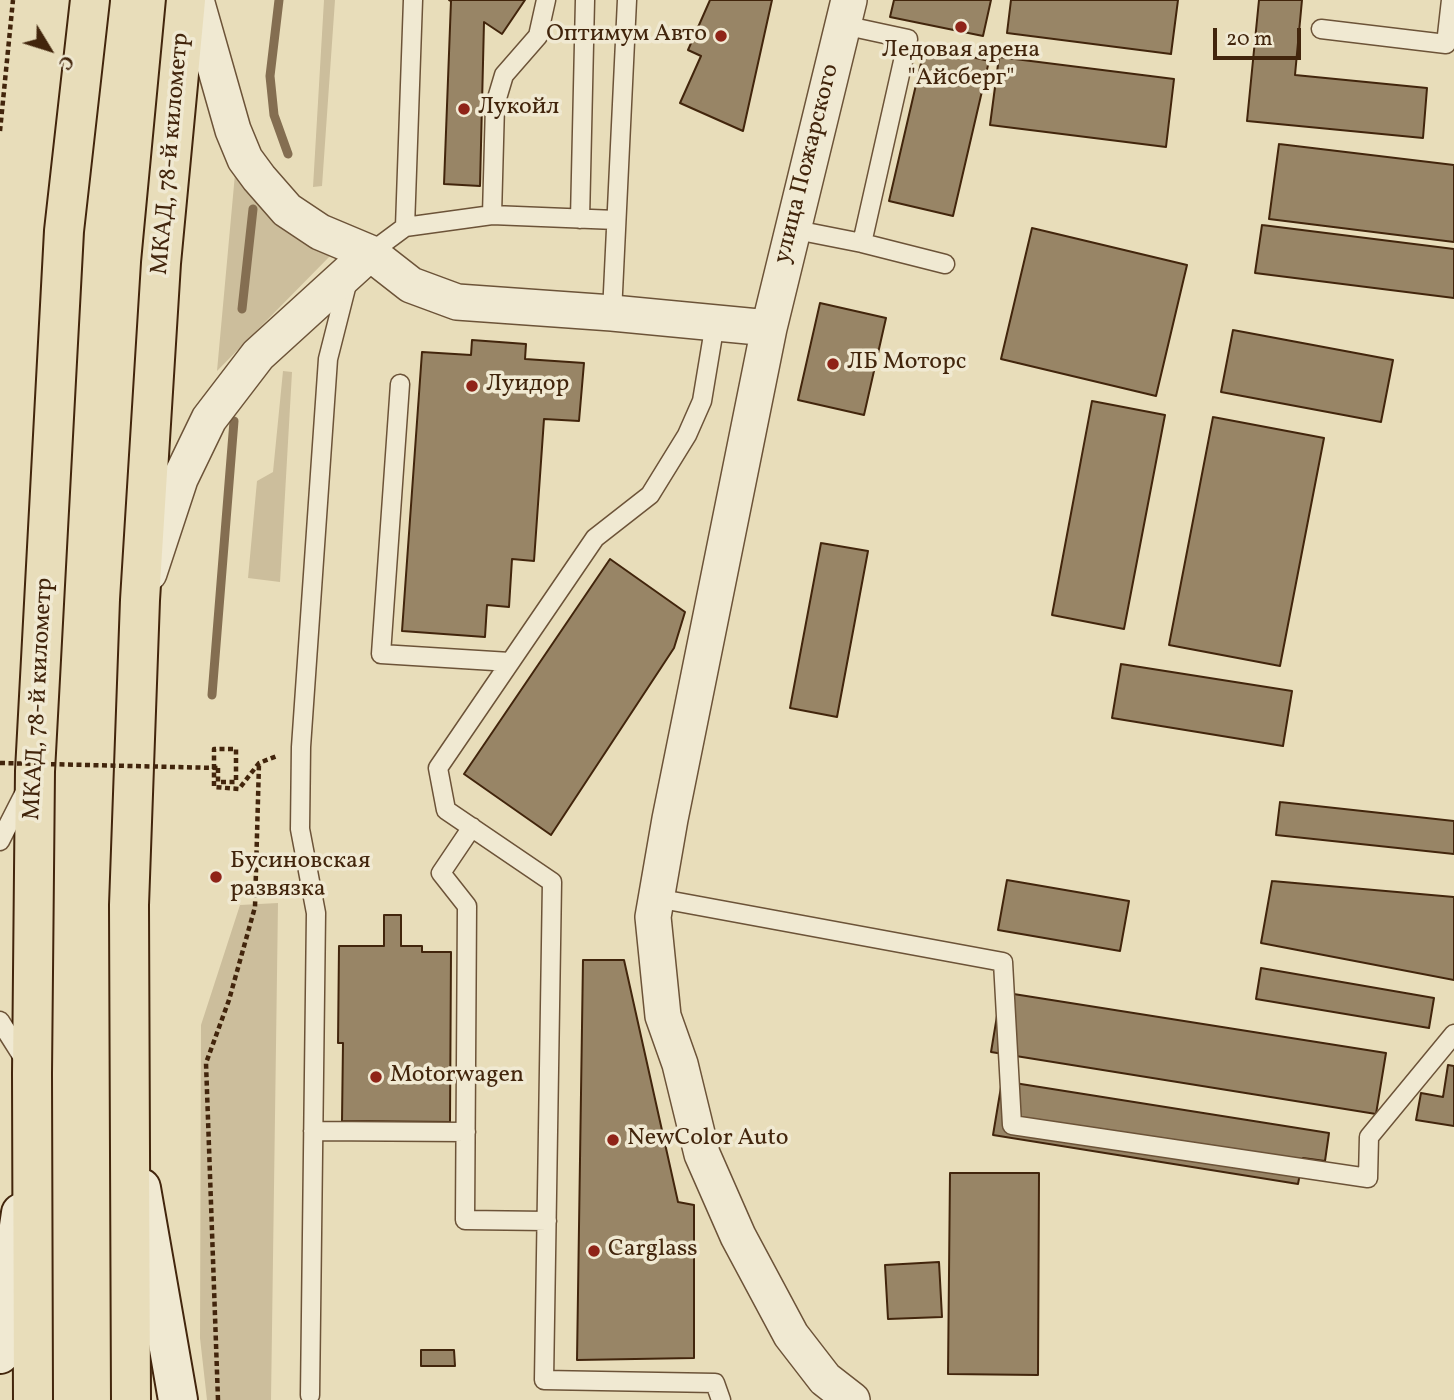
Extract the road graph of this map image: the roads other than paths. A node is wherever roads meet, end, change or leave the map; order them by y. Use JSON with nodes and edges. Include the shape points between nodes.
{"nodes":[{"id":1,"x":90,"y":0,"type":"edge"},
{"id":2,"x":186,"y":0,"type":"edge"},
{"id":3,"x":196,"y":0,"type":"edge"},
{"id":4,"x":413,"y":0,"type":"edge"},
{"id":5,"x":546,"y":0,"type":"edge"},
{"id":6,"x":585,"y":0,"type":"edge"},
{"id":7,"x":627,"y":0,"type":"edge"},
{"id":8,"x":1451,"y":0,"type":"edge"},
{"id":9,"x":846,"y":13,"type":"edge"},
{"id":10,"x":1321,"y":29,"type":"dead end"},
{"id":11,"x":492,"y":215,"type":"junction"},
{"id":12,"x":580,"y":219,"type":"junction"},
{"id":13,"x":616,"y":220,"type":"junction"},
{"id":14,"x":405,"y":227,"type":"junction"},
{"id":15,"x":791,"y":229,"type":"junction"},
{"id":16,"x":862,"y":243,"type":"junction"},
{"id":17,"x":360,"y":261,"type":"junction"},
{"id":18,"x":945,"y":264,"type":"dead end"},
{"id":19,"x":612,"y":313,"type":"junction"},
{"id":20,"x":715,"y":323,"type":"junction"},
{"id":21,"x":769,"y":328,"type":"junction"},
{"id":22,"x":400,"y":384,"type":"dead end"},
{"id":23,"x":140,"y":600,"type":"junction"},
{"id":24,"x":510,"y":662,"type":"junction"},
{"id":25,"x":18,"y":767,"type":"edge"},
{"id":26,"x":472,"y":827,"type":"junction"},
{"id":27,"x":0,"y":841,"type":"edge"},
{"id":28,"x":656,"y":898,"type":"junction"},
{"id":29,"x":0,"y":1021,"type":"edge"},
{"id":30,"x":1454,"y":1034,"type":"edge"},
{"id":31,"x":32,"y":1073,"type":"junction"},
{"id":32,"x":128,"y":1116,"type":"junction"},
{"id":33,"x":313,"y":1131,"type":"junction"},
{"id":34,"x":466,"y":1132,"type":"junction"},
{"id":35,"x":32,"y":1139,"type":"junction"},
{"id":36,"x":547,"y":1221,"type":"junction"},
{"id":37,"x":0,"y":1354,"type":"edge"},
{"id":38,"x":310,"y":1395,"type":"dead end"},
{"id":39,"x":33,"y":1400,"type":"edge"},
{"id":40,"x":131,"y":1400,"type":"edge"},
{"id":41,"x":178,"y":1400,"type":"edge"},
{"id":42,"x":722,"y":1400,"type":"edge"},
{"id":43,"x":852,"y":1400,"type":"edge"}],
"edges":[{"from":1,"to":25,"type":"highway","name":"МКАД, 78-й километр","via":[[64,231]]},
{"from":2,"to":23,"type":"highway","name":"МКАД, 78-й километр","via":[[161,263]]},
{"from":3,"to":17,"type":"street","via":[[245,159],[288,210]]},
{"from":4,"to":14,"type":"lane"},
{"from":5,"to":11,"type":"lane","via":[[538,36],[503,75],[495,105]]},
{"from":6,"to":12,"type":"lane"},
{"from":7,"to":13,"type":"lane"},
{"from":8,"to":10,"type":"lane","via":[[1446,44]]},
{"from":9,"to":15,"type":"street","name":"улица Пожарского"},
{"from":9,"to":16,"type":"lane","via":[[908,39]]},
{"from":11,"to":12,"type":"lane"},
{"from":11,"to":14,"type":"lane"},
{"from":12,"to":13,"type":"lane"},
{"from":13,"to":19,"type":"lane"},
{"from":14,"to":17,"type":"lane"},
{"from":15,"to":16,"type":"lane"},
{"from":15,"to":21,"type":"street","name":"улица Пожарского"},
{"from":16,"to":18,"type":"lane"},
{"from":17,"to":19,"type":"street","via":[[457,302]]},
{"from":17,"to":23,"type":"street","via":[[258,355],[209,419],[180,479]]},
{"from":17,"to":33,"type":"lane","via":[[328,359],[301,747],[300,829],[316,913]]},
{"from":19,"to":20,"type":"street"},
{"from":20,"to":21,"type":"street"},
{"from":20,"to":24,"type":"lane","via":[[702,401],[687,436],[650,495],[595,538]]},
{"from":21,"to":28,"type":"street","name":"улица Пожарского"},
{"from":22,"to":24,"type":"lane","via":[[381,654]]},
{"from":23,"to":32,"type":"highway","name":"МКАД, 78-й километр","via":[[129,905]]},
{"from":24,"to":26,"type":"lane","via":[[439,768],[446,810]]},
{"from":25,"to":27,"type":"lane"},
{"from":25,"to":31,"type":"highway","name":"МКАД, 78-й километр"},
{"from":26,"to":34,"type":"lane","via":[[441,873],[467,906]]},
{"from":26,"to":36,"type":"lane","via":[[552,882]]},
{"from":28,"to":30,"type":"lane","via":[[1003,962],[1012,1125],[1368,1178],[1369,1137]]},
{"from":28,"to":43,"type":"street","name":"улица Пожарского","via":[[653,918],[663,1016],[702,1154],[738,1236],[791,1335],[825,1379]]},
{"from":29,"to":31,"type":"lane"},
{"from":31,"to":35,"type":"highway","name":"МКАД, 78-й километр"},
{"from":32,"to":40,"type":"highway","name":"МКАД, 78-й километр"},
{"from":32,"to":41,"type":"main road"},
{"from":33,"to":34,"type":"lane"},
{"from":33,"to":38,"type":"lane"},
{"from":34,"to":36,"type":"lane","via":[[465,1220]]},
{"from":35,"to":37,"type":"main road"},
{"from":35,"to":39,"type":"highway","name":"МКАД, 78-й километр"},
{"from":36,"to":42,"type":"lane","via":[[544,1381],[715,1383]]}]}
